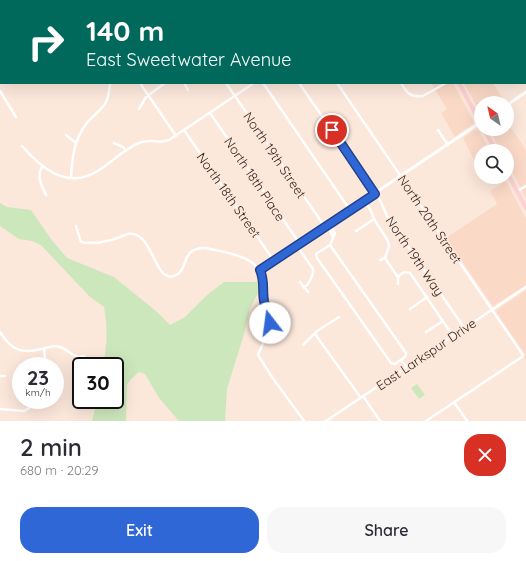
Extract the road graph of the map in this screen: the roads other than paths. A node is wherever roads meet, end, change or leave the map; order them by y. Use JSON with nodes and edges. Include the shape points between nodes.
{"nodes":[{"id":1,"x":111,"y":84,"type":"edge"},
{"id":2,"x":141,"y":84,"type":"edge"},
{"id":3,"x":164,"y":84,"type":"edge"},
{"id":4,"x":185,"y":84,"type":"edge"},
{"id":5,"x":227,"y":84,"type":"edge"},
{"id":6,"x":253,"y":84,"type":"edge"},
{"id":7,"x":264,"y":84,"type":"edge"},
{"id":8,"x":300,"y":84,"type":"edge"},
{"id":9,"x":338,"y":84,"type":"edge"},
{"id":10,"x":401,"y":84,"type":"edge"},
{"id":11,"x":444,"y":84,"type":"edge"},
{"id":12,"x":460,"y":84,"type":"edge"},
{"id":13,"x":188,"y":90,"type":"dead end"},
{"id":14,"x":0,"y":92,"type":"edge"},
{"id":15,"x":525,"y":94,"type":"edge"},
{"id":16,"x":148,"y":95,"type":"junction"},
{"id":17,"x":235,"y":96,"type":"junction"},
{"id":18,"x":514,"y":101,"type":"edge"},
{"id":19,"x":139,"y":109,"type":"dead end"},
{"id":20,"x":474,"y":110,"type":"edge"},
{"id":21,"x":210,"y":113,"type":"junction"},
{"id":22,"x":16,"y":117,"type":"dead end"},
{"id":23,"x":474,"y":128,"type":"edge"},
{"id":24,"x":184,"y":130,"type":"junction"},
{"id":25,"x":438,"y":130,"type":"dead end"},
{"id":26,"x":66,"y":135,"type":"dead end"},
{"id":27,"x":176,"y":136,"type":"junction"},
{"id":28,"x":76,"y":143,"type":"junction"},
{"id":29,"x":114,"y":143,"type":"dead end"},
{"id":30,"x":448,"y":145,"type":"junction"},
{"id":31,"x":22,"y":146,"type":"dead end"},
{"id":32,"x":126,"y":151,"type":"junction"},
{"id":33,"x":42,"y":167,"type":"junction"},
{"id":34,"x":400,"y":177,"type":"junction"},
{"id":35,"x":71,"y":178,"type":"junction"},
{"id":36,"x":513,"y":184,"type":"edge"},
{"id":37,"x":526,"y":186,"type":"edge"},
{"id":38,"x":517,"y":191,"type":"junction"},
{"id":39,"x":375,"y":194,"type":"junction"},
{"id":40,"x":46,"y":195,"type":"dead end"},
{"id":41,"x":364,"y":201,"type":"junction"},
{"id":42,"x":526,"y":208,"type":"edge"},
{"id":43,"x":350,"y":210,"type":"junction"},
{"id":44,"x":374,"y":219,"type":"junction"},
{"id":45,"x":76,"y":226,"type":"dead end"},
{"id":46,"x":327,"y":226,"type":"junction"},
{"id":47,"x":356,"y":231,"type":"dead end"},
{"id":48,"x":298,"y":245,"type":"junction"},
{"id":49,"x":330,"y":245,"type":"junction"},
{"id":50,"x":385,"y":258,"type":"junction"},
{"id":51,"x":380,"y":260,"type":"dead end"},
{"id":52,"x":274,"y":261,"type":"junction"},
{"id":53,"x":260,"y":270,"type":"junction"},
{"id":54,"x":398,"y":276,"type":"junction"},
{"id":55,"x":300,"y":282,"type":"dead end"},
{"id":56,"x":398,"y":284,"type":"dead end"},
{"id":57,"x":526,"y":287,"type":"edge"},
{"id":58,"x":304,"y":288,"type":"junction"},
{"id":59,"x":308,"y":292,"type":"dead end"},
{"id":60,"x":427,"y":297,"type":"junction"},
{"id":61,"x":410,"y":309,"type":"dead end"},
{"id":62,"x":492,"y":310,"type":"junction"},
{"id":63,"x":339,"y":317,"type":"dead end"},
{"id":64,"x":443,"y":321,"type":"junction"},
{"id":65,"x":464,"y":329,"type":"junction"},
{"id":66,"x":0,"y":332,"type":"edge"},
{"id":67,"x":426,"y":332,"type":"dead end"},
{"id":68,"x":315,"y":334,"type":"junction"},
{"id":69,"x":453,"y":336,"type":"junction"},
{"id":70,"x":302,"y":345,"type":"dead end"},
{"id":71,"x":44,"y":349,"type":"junction"},
{"id":72,"x":84,"y":356,"type":"dead end"},
{"id":73,"x":45,"y":357,"type":"edge"},
{"id":74,"x":401,"y":360,"type":"junction"},
{"id":75,"x":407,"y":367,"type":"junction"},
{"id":76,"x":0,"y":376,"type":"edge"},
{"id":77,"x":5,"y":376,"type":"dead end"},
{"id":78,"x":362,"y":397,"type":"junction"},
{"id":79,"x":454,"y":402,"type":"junction"},
{"id":80,"x":0,"y":409,"type":"edge"},
{"id":81,"x":27,"y":409,"type":"edge"},
{"id":82,"x":304,"y":421,"type":"edge"},
{"id":83,"x":326,"y":421,"type":"edge"},
{"id":84,"x":380,"y":421,"type":"edge"},
{"id":85,"x":426,"y":421,"type":"edge"},
{"id":86,"x":467,"y":421,"type":"edge"}],
"edges":[{"from":1,"to":28,"type":"street","via":[[105,104],[87,123]]},
{"from":2,"to":16,"type":"street"},
{"from":3,"to":16,"type":"street"},
{"from":4,"to":13,"type":"street"},
{"from":5,"to":17,"type":"street","name":"North 19th Street"},
{"from":6,"to":17,"type":"street"},
{"from":7,"to":43,"type":"street"},
{"from":8,"to":39,"type":"street","name":"North 19th Way"},
{"from":9,"to":34,"type":"street","name":"North 20th Street"},
{"from":10,"to":11,"type":"street","via":[[409,94],[423,96]]},
{"from":12,"to":20,"type":"main road"},
{"from":14,"to":22,"type":"street"},
{"from":15,"to":18,"type":"street"},
{"from":16,"to":19,"type":"street"},
{"from":16,"to":27,"type":"street"},
{"from":17,"to":21,"type":"street"},
{"from":17,"to":46,"type":"street","name":"North 19th Street"},
{"from":21,"to":24,"type":"street"},
{"from":21,"to":48,"type":"street","name":"North 18th Place"},
{"from":23,"to":30,"type":"street"},
{"from":24,"to":27,"type":"street"},
{"from":24,"to":52,"type":"street","name":"North 18th Street"},
{"from":25,"to":30,"type":"street"},
{"from":26,"to":28,"type":"street"},
{"from":27,"to":32,"type":"street","via":[[164,142],[143,141]]},
{"from":28,"to":35,"type":"street"},
{"from":29,"to":32,"type":"street"},
{"from":30,"to":34,"type":"street"},
{"from":31,"to":33,"type":"street"},
{"from":32,"to":35,"type":"street","via":[[90,174]]},
{"from":33,"to":35,"type":"street"},
{"from":33,"to":40,"type":"street","via":[[40,178]]},
{"from":34,"to":39,"type":"street"},
{"from":34,"to":62,"type":"street","name":"North 20th Street"},
{"from":36,"to":38,"type":"main road"},
{"from":37,"to":38,"type":"street"},
{"from":38,"to":42,"type":"main road"},
{"from":39,"to":41,"type":"street"},
{"from":39,"to":65,"type":"street","name":"North 19th Way","via":[[387,216]]},
{"from":41,"to":43,"type":"street"},
{"from":41,"to":44,"type":"street"},
{"from":43,"to":46,"type":"street"},
{"from":44,"to":47,"type":"street"},
{"from":44,"to":50,"type":"street","via":[[388,241]]},
{"from":45,"to":53,"type":"street","via":[[81,242],[88,244],[113,240],[129,234],[137,235],[146,242],[162,273],[168,276],[179,273],[187,256],[200,247],[244,257]]},
{"from":46,"to":48,"type":"street"},
{"from":46,"to":49,"type":"street","name":"North 19th Street","via":[[334,231]]},
{"from":48,"to":52,"type":"street"},
{"from":48,"to":58,"type":"street","name":"North 18th Place","via":[[314,272]]},
{"from":49,"to":74,"type":"street","via":[[406,353]]},
{"from":49,"to":74,"type":"street","via":[[319,251],[316,256],[391,363],[395,364]]},
{"from":50,"to":51,"type":"street"},
{"from":50,"to":54,"type":"street"},
{"from":52,"to":53,"type":"street"},
{"from":53,"to":82,"type":"street","via":[[264,282],[264,303],[270,323],[258,355]]},
{"from":54,"to":56,"type":"street"},
{"from":54,"to":60,"type":"street","via":[[404,272],[410,273]]},
{"from":55,"to":58,"type":"street"},
{"from":57,"to":62,"type":"street","name":"East Larkspur Drive"},
{"from":58,"to":59,"type":"street"},
{"from":60,"to":61,"type":"street"},
{"from":60,"to":64,"type":"street"},
{"from":62,"to":65,"type":"street","name":"East Larkspur Drive"},
{"from":62,"to":79,"type":"street","name":"North 20th Street","via":[[523,355]]},
{"from":63,"to":68,"type":"street"},
{"from":64,"to":67,"type":"street"},
{"from":64,"to":69,"type":"street"},
{"from":65,"to":69,"type":"street","name":"East Larkspur Drive"},
{"from":66,"to":71,"type":"street","via":[[7,343],[19,350],[28,352]]},
{"from":68,"to":70,"type":"street"},
{"from":68,"to":78,"type":"street"},
{"from":69,"to":75,"type":"street","name":"East Larkspur Drive"},
{"from":71,"to":72,"type":"street","via":[[56,346],[75,356]]},
{"from":71,"to":73,"type":"street"},
{"from":74,"to":75,"type":"street"},
{"from":75,"to":78,"type":"street","name":"East Larkspur Drive"},
{"from":76,"to":77,"type":"street"},
{"from":78,"to":83,"type":"street","name":"East Larkspur Drive"},
{"from":78,"to":84,"type":"street"},
{"from":79,"to":85,"type":"street"},
{"from":79,"to":86,"type":"street"},
{"from":80,"to":81,"type":"street"}]}
